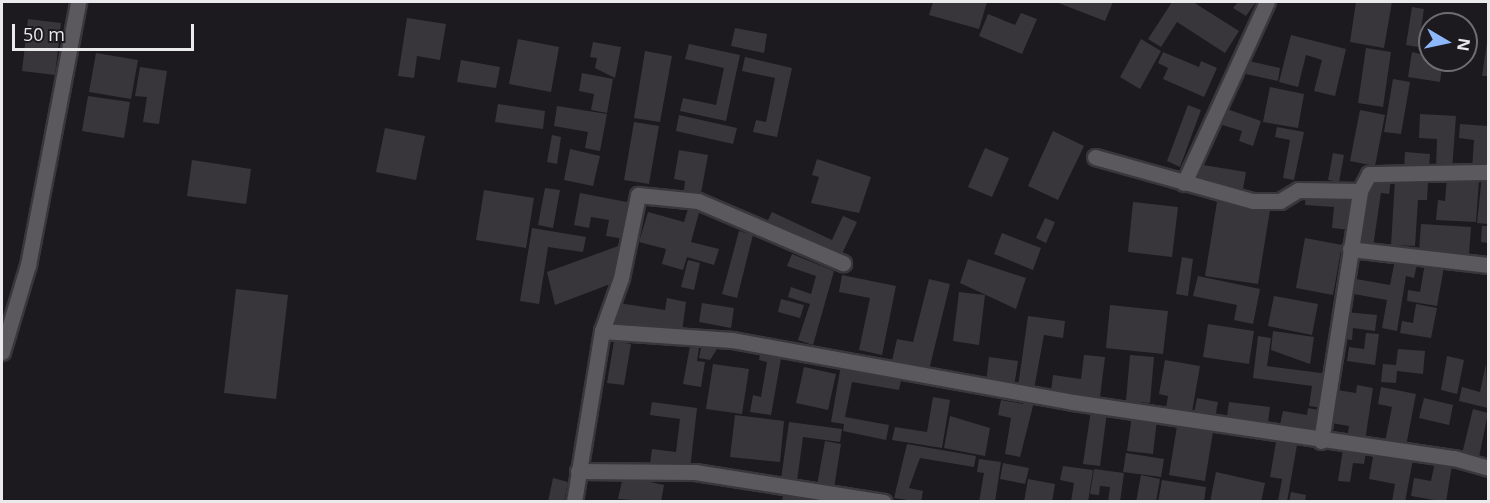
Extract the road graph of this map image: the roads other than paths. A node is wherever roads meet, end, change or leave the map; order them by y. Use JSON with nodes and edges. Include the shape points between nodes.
{"nodes":[{"id":1,"x":78,"y":2,"type":"edge"},
{"id":2,"x":1267,"y":2,"type":"edge"},
{"id":3,"x":1095,"y":157,"type":"dead end"},
{"id":4,"x":1488,"y":172,"type":"edge"},
{"id":5,"x":1184,"y":183,"type":"junction"},
{"id":6,"x":1360,"y":191,"type":"junction"},
{"id":7,"x":1350,"y":249,"type":"junction"},
{"id":8,"x":843,"y":263,"type":"dead end"},
{"id":9,"x":1488,"y":265,"type":"edge"},
{"id":10,"x":602,"y":331,"type":"junction"},
{"id":11,"x":2,"y":352,"type":"edge"},
{"id":12,"x":1321,"y":441,"type":"junction"},
{"id":13,"x":1488,"y":468,"type":"edge"},
{"id":14,"x":578,"y":471,"type":"junction"},
{"id":15,"x":574,"y":501,"type":"edge"},
{"id":16,"x":884,"y":501,"type":"edge"}],
"edges":[{"from":1,"to":11,"type":"street","via":[[28,265]]},
{"from":2,"to":5,"type":"street"},
{"from":3,"to":5,"type":"street"},
{"from":4,"to":6,"type":"street","via":[[1383,171],[1369,174]]},
{"from":5,"to":6,"type":"street","via":[[1253,201],[1280,201],[1298,190]]},
{"from":6,"to":7,"type":"street"},
{"from":7,"to":9,"type":"street"},
{"from":7,"to":12,"type":"street"},
{"from":8,"to":10,"type":"street","via":[[698,201],[638,195],[621,278]]},
{"from":10,"to":12,"type":"street","via":[[732,340]]},
{"from":10,"to":14,"type":"street"},
{"from":12,"to":13,"type":"street","via":[[1454,458]]},
{"from":14,"to":15,"type":"street"},
{"from":14,"to":16,"type":"street","via":[[695,472]]}]}
